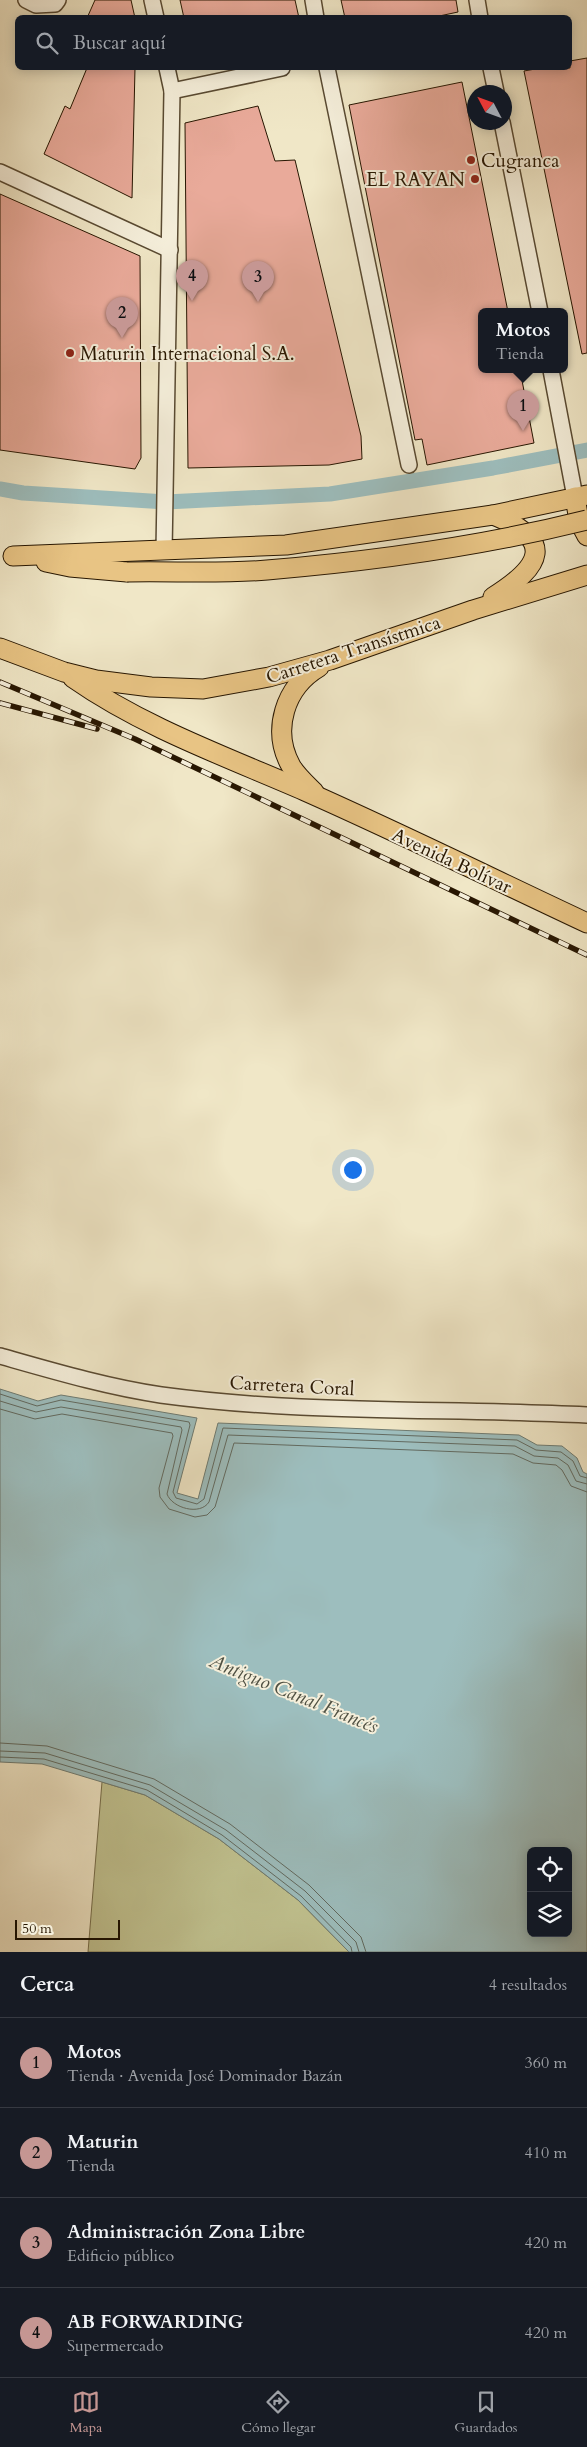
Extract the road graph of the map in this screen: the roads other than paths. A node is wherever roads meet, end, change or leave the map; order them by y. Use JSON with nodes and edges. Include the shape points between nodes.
{"nodes":[{"id":1,"x":26,"y":0,"type":"edge"},
{"id":2,"x":152,"y":0,"type":"edge"},
{"id":3,"x":313,"y":0,"type":"edge"},
{"id":4,"x":477,"y":0,"type":"edge"},
{"id":5,"x":56,"y":2,"type":"edge"},
{"id":6,"x":155,"y":15,"type":"edge"},
{"id":7,"x":316,"y":15,"type":"edge"},
{"id":8,"x":480,"y":15,"type":"edge"},
{"id":9,"x":167,"y":70,"type":"edge"},
{"id":10,"x":272,"y":70,"type":"edge"},
{"id":11,"x":327,"y":70,"type":"edge"},
{"id":12,"x":490,"y":70,"type":"edge"},
{"id":13,"x":494,"y":85,"type":"edge"},
{"id":14,"x":172,"y":91,"type":"junction"},
{"id":15,"x":504,"y":130,"type":"edge"},
{"id":16,"x":0,"y":172,"type":"edge"},
{"id":17,"x":170,"y":250,"type":"junction"},
{"id":18,"x":539,"y":308,"type":"edge"},
{"id":19,"x":553,"y":373,"type":"edge"},
{"id":20,"x":409,"y":465,"type":"dead end"},
{"id":21,"x":581,"y":496,"type":"edge"},
{"id":22,"x":493,"y":515,"type":"junction"},
{"id":23,"x":587,"y":520,"type":"edge"},
{"id":24,"x":587,"y":536,"type":"edge"},
{"id":25,"x":164,"y":551,"type":"junction"},
{"id":26,"x":6,"y":554,"type":"edge"},
{"id":27,"x":587,"y":575,"type":"edge"},
{"id":28,"x":474,"y":610,"type":"junction"},
{"id":29,"x":0,"y":648,"type":"edge"},
{"id":30,"x":330,"y":660,"type":"junction"},
{"id":31,"x":64,"y":672,"type":"junction"},
{"id":32,"x":318,"y":797,"type":"junction"},
{"id":33,"x":587,"y":923,"type":"edge"},
{"id":34,"x":0,"y":1356,"type":"edge"},
{"id":35,"x":587,"y":1415,"type":"edge"}],
"edges":[{"from":1,"to":5,"type":"street","via":[[36,5]]},
{"from":2,"to":6,"type":"street"},
{"from":3,"to":7,"type":"street"},
{"from":4,"to":8,"type":"street"},
{"from":9,"to":14,"type":"street"},
{"from":10,"to":14,"type":"street"},
{"from":11,"to":20,"type":"street"},
{"from":12,"to":13,"type":"street"},
{"from":14,"to":17,"type":"street"},
{"from":15,"to":18,"type":"street"},
{"from":16,"to":17,"type":"street"},
{"from":17,"to":25,"type":"street"},
{"from":19,"to":21,"type":"street","via":[[569,461]]},
{"from":21,"to":22,"type":"main road"},
{"from":21,"to":24,"type":"main road","via":[[579,521]]},
{"from":22,"to":25,"type":"main road","via":[[286,545]]},
{"from":22,"to":28,"type":"main road","via":[[527,532],[534,542],[535,554],[528,569],[514,584]]},
{"from":23,"to":26,"type":"main road","bridge":true,"via":[[490,541],[389,557],[266,570],[126,572],[70,567]]},
{"from":25,"to":26,"type":"main road"},
{"from":27,"to":28,"type":"main road","name":"Carretera Transístmica"},
{"from":28,"to":30,"type":"main road","name":"Carretera Transístmica"},
{"from":29,"to":31,"type":"main road","name":"Carretera Transístmica"},
{"from":30,"to":31,"type":"main road","name":"Carretera Transístmica","via":[[269,677],[203,689],[114,682]]},
{"from":30,"to":32,"type":"main road","name":"Avenida Bolívar","via":[[307,674],[291,693],[283,712],[282,746],[291,767]]},
{"from":31,"to":32,"type":"main road","name":"Avenida Bolívar","via":[[100,697],[144,720]]},
{"from":32,"to":33,"type":"main road","name":"Avenida Bolívar"},
{"from":34,"to":35,"type":"street","name":"Carretera Coral","via":[[160,1395],[248,1404]]}]}
